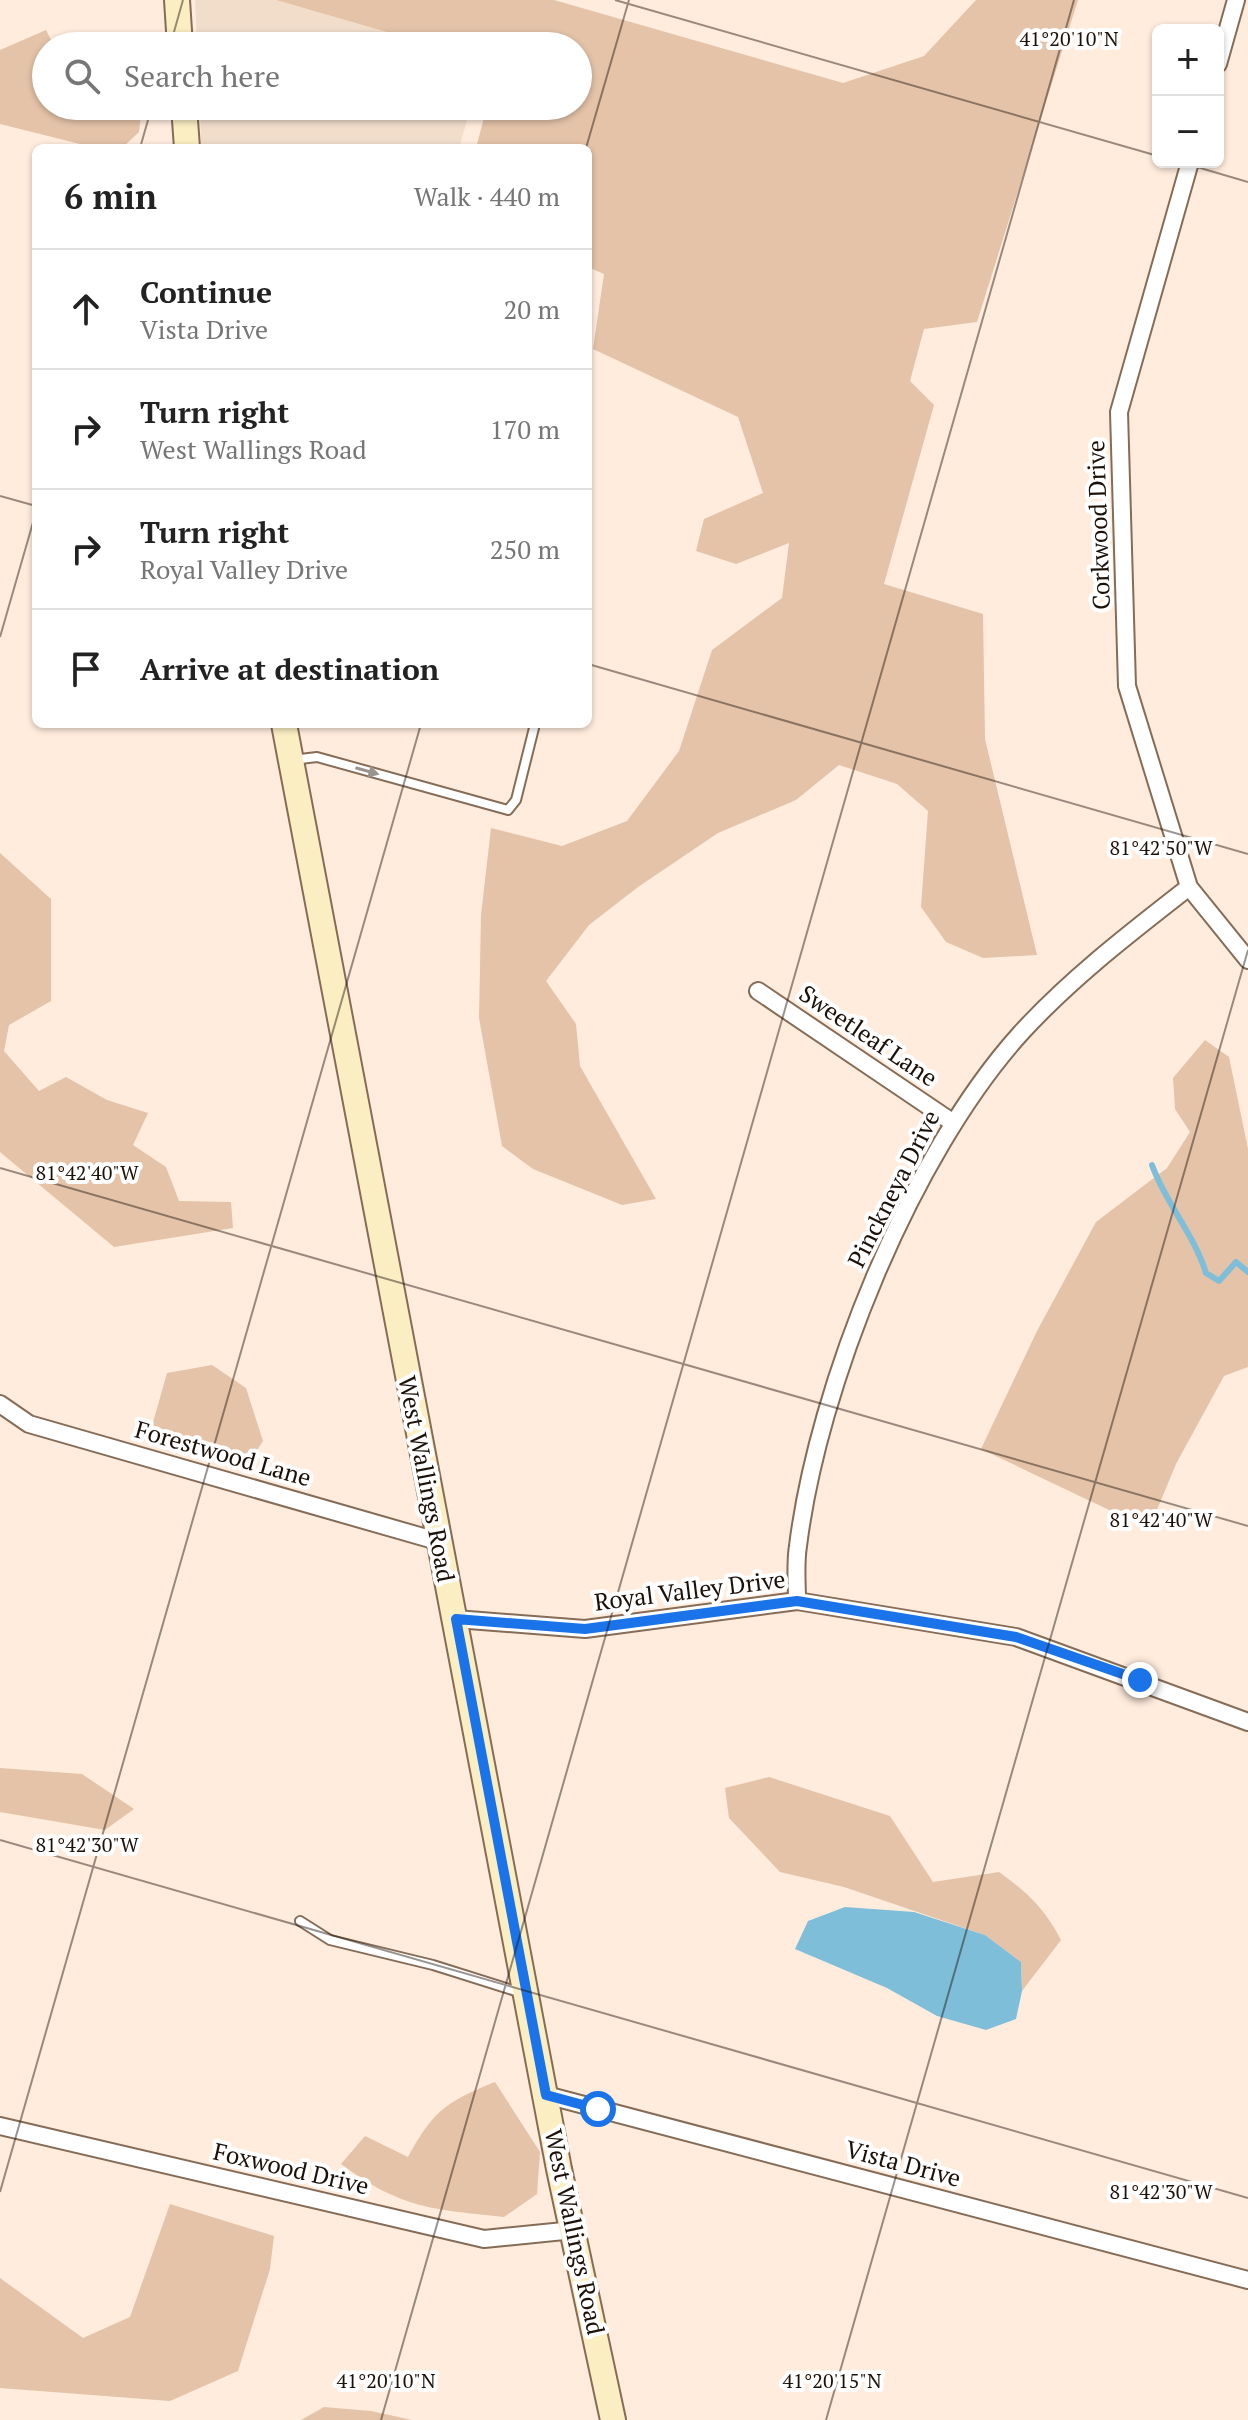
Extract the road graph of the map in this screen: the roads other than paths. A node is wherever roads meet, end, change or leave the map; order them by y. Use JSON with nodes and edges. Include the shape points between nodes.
{"nodes":[{"id":1,"x":177,"y":0,"type":"edge"},
{"id":2,"x":1236,"y":0,"type":"edge"},
{"id":3,"x":179,"y":32,"type":"edge"},
{"id":4,"x":1224,"y":43,"type":"edge"},
{"id":5,"x":185,"y":120,"type":"edge"},
{"id":6,"x":187,"y":144,"type":"edge"},
{"id":7,"x":1188,"y":168,"type":"edge"},
{"id":8,"x":285,"y":728,"type":"edge"},
{"id":9,"x":534,"y":728,"type":"edge"},
{"id":10,"x":291,"y":760,"type":"junction"},
{"id":11,"x":1189,"y":887,"type":"junction"},
{"id":12,"x":1248,"y":960,"type":"edge"},
{"id":13,"x":758,"y":991,"type":"dead end"},
{"id":14,"x":952,"y":1122,"type":"junction"},
{"id":15,"x":0,"y":1404,"type":"edge"},
{"id":16,"x":437,"y":1541,"type":"junction"},
{"id":17,"x":797,"y":1601,"type":"junction"},
{"id":18,"x":456,"y":1619,"type":"junction"},
{"id":19,"x":1248,"y":1722,"type":"edge"},
{"id":20,"x":300,"y":1921,"type":"dead end"},
{"id":21,"x":527,"y":1994,"type":"junction"},
{"id":22,"x":546,"y":2095,"type":"junction"},
{"id":23,"x":0,"y":2126,"type":"edge"},
{"id":24,"x":574,"y":2230,"type":"junction"},
{"id":25,"x":1248,"y":2280,"type":"edge"},
{"id":26,"x":613,"y":2420,"type":"edge"}],
"edges":[{"from":1,"to":3,"type":"street"},
{"from":2,"to":4,"type":"street"},
{"from":5,"to":6,"type":"street"},
{"from":7,"to":11,"type":"street","name":"Corkwood Drive","via":[[1119,412],[1127,686]]},
{"from":8,"to":10,"type":"street","name":"West Wallings Road"},
{"from":10,"to":9,"type":"lane","one_way":true,"via":[[317,757],[508,810],[516,800]]},
{"from":10,"to":16,"type":"street","name":"West Wallings Road"},
{"from":11,"to":12,"type":"street"},
{"from":11,"to":14,"type":"street","name":"Pinckneya Drive","via":[[1098,958],[1019,1035]]},
{"from":13,"to":14,"type":"street","name":"Sweetleaf Lane"},
{"from":14,"to":17,"type":"street","name":"Pinckneya Drive","via":[[876,1274],[825,1417],[797,1547]]},
{"from":15,"to":16,"type":"street","name":"Forestwood Lane","via":[[29,1424]]},
{"from":16,"to":18,"type":"street","name":"West Wallings Road"},
{"from":17,"to":18,"type":"street","name":"Royal Valley Drive","via":[[585,1629]]},
{"from":17,"to":19,"type":"street","name":"Royal Valley Drive","via":[[1016,1637]]},
{"from":18,"to":21,"type":"street","name":"West Wallings Road"},
{"from":20,"to":21,"type":"lane","via":[[330,1940]]},
{"from":21,"to":22,"type":"street","name":"West Wallings Road"},
{"from":22,"to":24,"type":"street","name":"West Wallings Road"},
{"from":22,"to":25,"type":"street","name":"Vista Drive"},
{"from":23,"to":24,"type":"street","name":"Foxwood Drive","via":[[484,2239]]},
{"from":24,"to":26,"type":"street","name":"West Wallings Road"}]}
